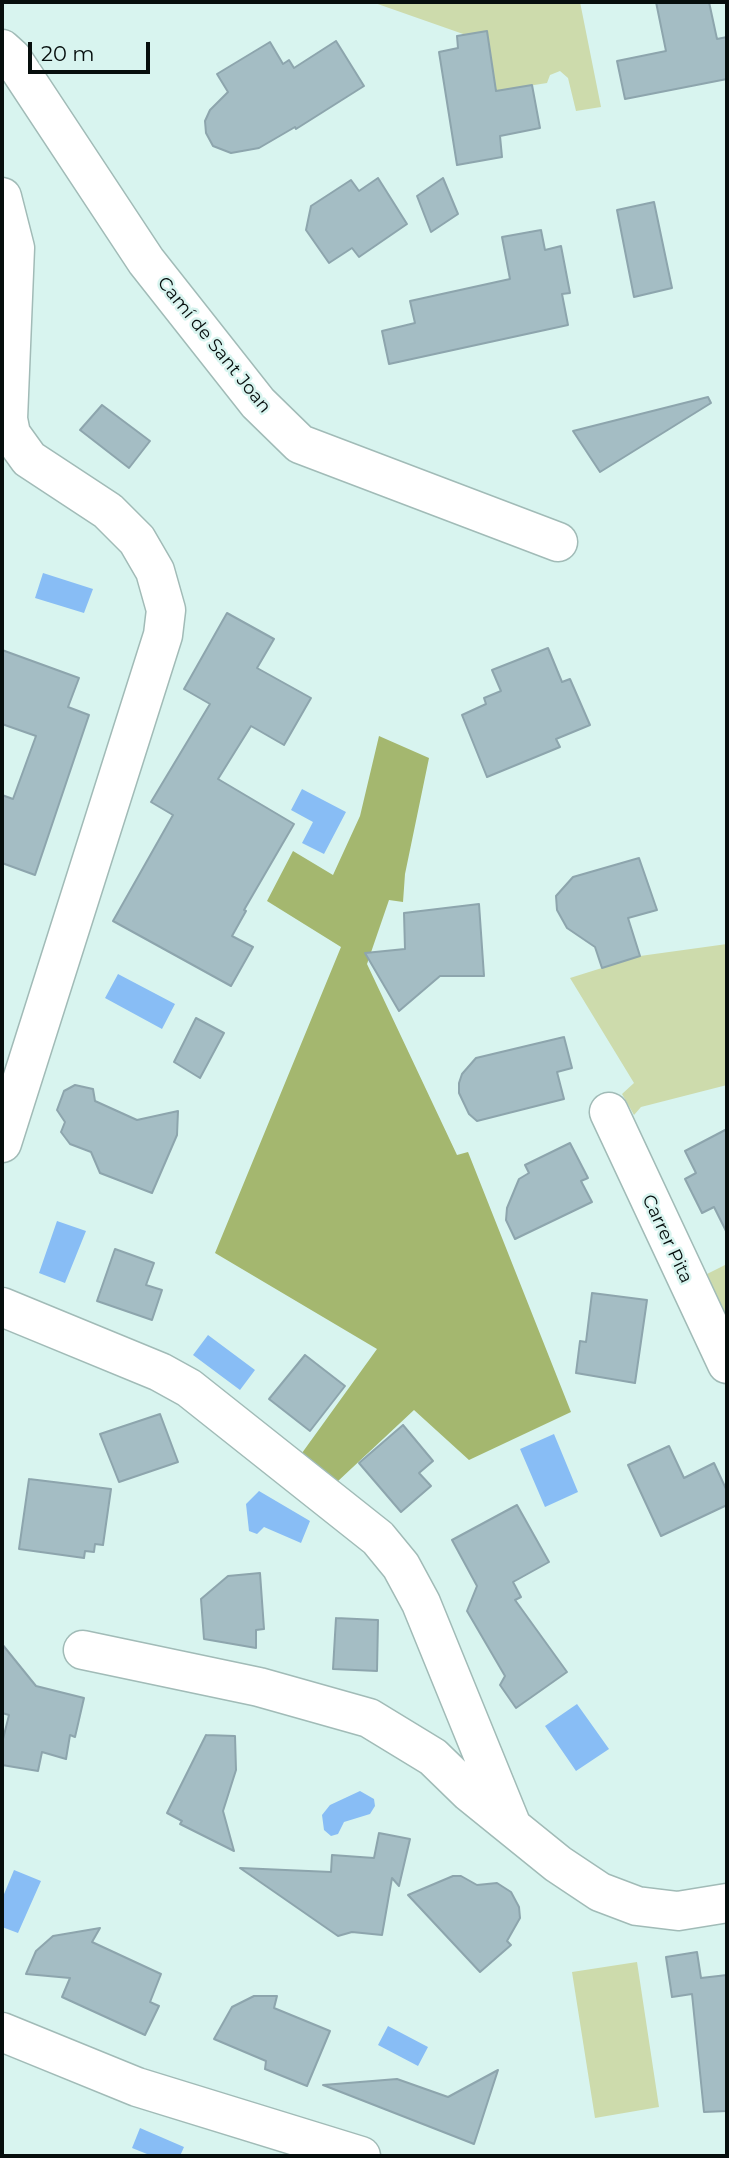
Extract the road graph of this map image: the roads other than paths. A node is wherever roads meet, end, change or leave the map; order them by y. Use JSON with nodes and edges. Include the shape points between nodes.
{"nodes":[{"id":1,"x":2,"y":49,"type":"edge"},
{"id":2,"x":2,"y":197,"type":"edge"},
{"id":3,"x":558,"y":542,"type":"dead end"},
{"id":4,"x":609,"y":1112,"type":"dead end"},
{"id":5,"x":2,"y":1143,"type":"edge"},
{"id":6,"x":2,"y":1307,"type":"edge"},
{"id":7,"x":727,"y":1364,"type":"edge"},
{"id":8,"x":83,"y":1650,"type":"dead end"},
{"id":9,"x":511,"y":1824,"type":"junction"},
{"id":10,"x":716,"y":1905,"type":"edge"},
{"id":11,"x":2,"y":2032,"type":"edge"},
{"id":12,"x":361,"y":2156,"type":"edge"}],
"edges":[{"from":1,"to":3,"type":"street","name":"Camí de Sant Joan","via":[[146,261],[258,403],[300,444]]},
{"from":2,"to":5,"type":"street","via":[[15,248],[11,434],[29,459],[108,511],[137,540],[155,571],[166,610],[163,635]]},
{"from":4,"to":7,"type":"street","name":"Carrer Pita"},
{"from":6,"to":9,"type":"street","via":[[189,1388],[379,1538],[421,1603]]},
{"from":8,"to":9,"type":"street","via":[[259,1687],[369,1718],[433,1757]]},
{"from":9,"to":10,"type":"street","via":[[574,1876],[617,1900],[678,1911]]},
{"from":11,"to":12,"type":"street","via":[[137,2087]]}]}
